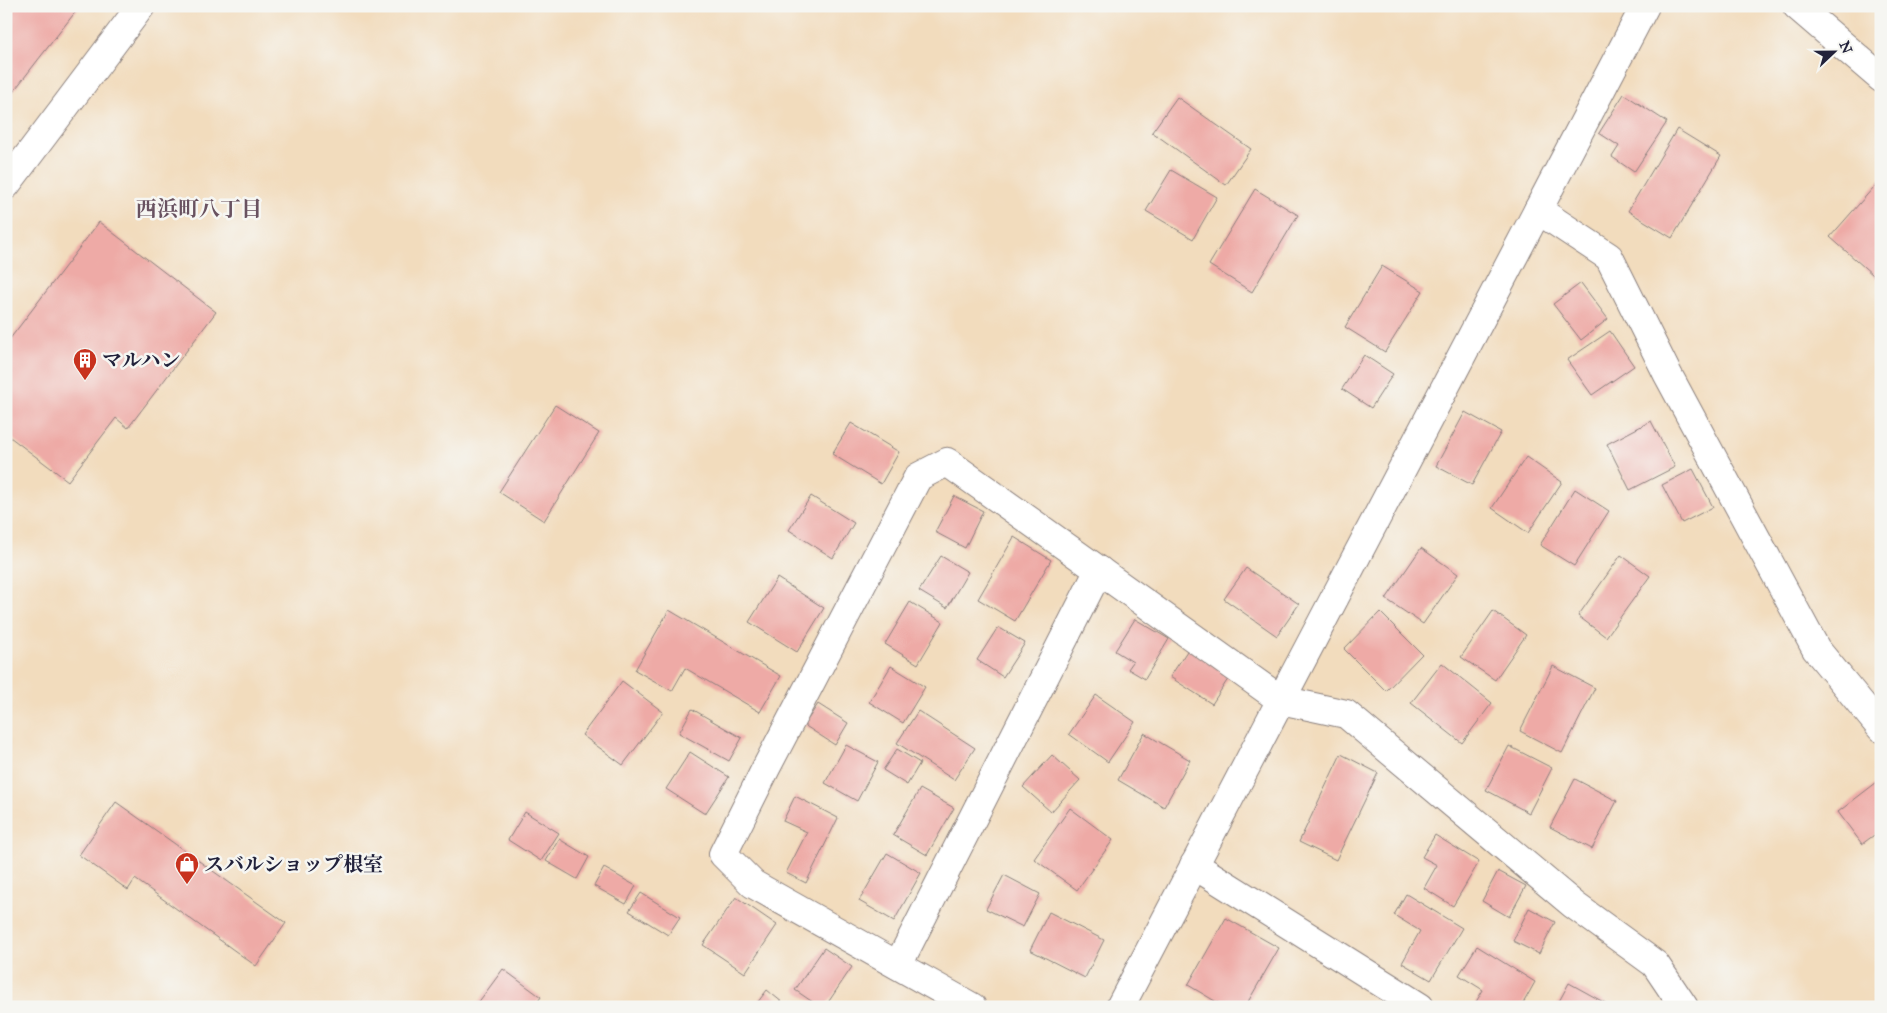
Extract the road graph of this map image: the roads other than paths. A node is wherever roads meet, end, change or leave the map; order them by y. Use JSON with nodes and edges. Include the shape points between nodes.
{"nodes":[{"id":1,"x":141,"y":6,"type":"edge"},
{"id":2,"x":1645,"y":6,"type":"edge"},
{"id":3,"x":1797,"y":6,"type":"edge"},
{"id":4,"x":1881,"y":78,"type":"edge"},
{"id":5,"x":6,"y":185,"type":"edge"},
{"id":6,"x":1538,"y":210,"type":"junction"},
{"id":7,"x":1098,"y":570,"type":"junction"},
{"id":8,"x":1280,"y":700,"type":"junction"},
{"id":9,"x":1881,"y":728,"type":"edge"},
{"id":10,"x":1194,"y":865,"type":"junction"},
{"id":11,"x":898,"y":965,"type":"junction"},
{"id":12,"x":972,"y":1007,"type":"edge"},
{"id":13,"x":1120,"y":1007,"type":"edge"},
{"id":14,"x":1420,"y":1007,"type":"edge"},
{"id":15,"x":1684,"y":1007,"type":"edge"}],
"edges":[{"from":1,"to":5,"type":"street"},
{"from":2,"to":6,"type":"street"},
{"from":3,"to":4,"type":"street"},
{"from":6,"to":8,"type":"street"},
{"from":6,"to":9,"type":"street","via":[[1609,257],[1667,373],[1816,649]]},
{"from":7,"to":8,"type":"street"},
{"from":7,"to":11,"type":"street"},
{"from":7,"to":11,"type":"street","via":[[947,462],[918,477],[766,768],[723,854],[753,884]]},
{"from":8,"to":10,"type":"street"},
{"from":8,"to":15,"type":"street","via":[[1346,714],[1574,905],[1654,964]]},
{"from":10,"to":13,"type":"street"},
{"from":10,"to":14,"type":"street"},
{"from":11,"to":12,"type":"street"}]}
